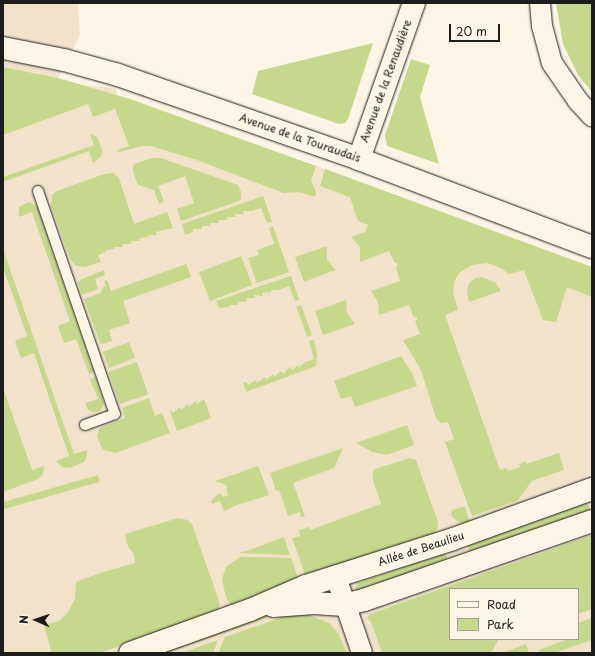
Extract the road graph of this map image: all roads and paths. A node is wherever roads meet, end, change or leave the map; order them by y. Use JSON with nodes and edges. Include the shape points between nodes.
{"nodes":[{"id":1,"x":414,"y":3,"type":"edge"},
{"id":2,"x":540,"y":3,"type":"edge"},
{"id":3,"x":3,"y":48,"type":"edge"},
{"id":4,"x":592,"y":116,"type":"edge"},
{"id":5,"x":359,"y":159,"type":"junction"},
{"id":6,"x":38,"y":191,"type":"dead end"},
{"id":7,"x":592,"y":247,"type":"edge"},
{"id":8,"x":85,"y":425,"type":"dead end"},
{"id":9,"x":592,"y":489,"type":"edge"},
{"id":10,"x":592,"y":520,"type":"edge"},
{"id":11,"x":336,"y":577,"type":"junction"},
{"id":12,"x":344,"y":605,"type":"junction"},
{"id":13,"x":250,"y":610,"type":"junction"},
{"id":14,"x":130,"y":653,"type":"edge"},
{"id":15,"x":362,"y":653,"type":"edge"}],
"edges":[{"from":1,"to":5,"type":"street","name":"Avenue de la Renaudière"},
{"from":2,"to":4,"type":"street","via":[[542,26],[552,63],[574,96]]},
{"from":3,"to":5,"type":"street","name":"Avenue de la Touraudais","via":[[64,60],[118,75]]},
{"from":5,"to":7,"type":"street","name":"Avenue de la Touraudais"},
{"from":6,"to":8,"type":"lane","via":[[116,414]]},
{"from":9,"to":11,"type":"street","name":"Allée de Beaulieu","via":[[453,539]]},
{"from":10,"to":12,"type":"street","name":"Allée de Beaulieu"},
{"from":11,"to":12,"type":"street"},
{"from":11,"to":13,"type":"street","name":"Allée de Beaulieu","via":[[282,595]]},
{"from":12,"to":13,"type":"street","name":"Allée de Beaulieu","via":[[285,604]]},
{"from":12,"to":15,"type":"street"},
{"from":13,"to":14,"type":"street","name":"Allée de Beaulieu"}]}
